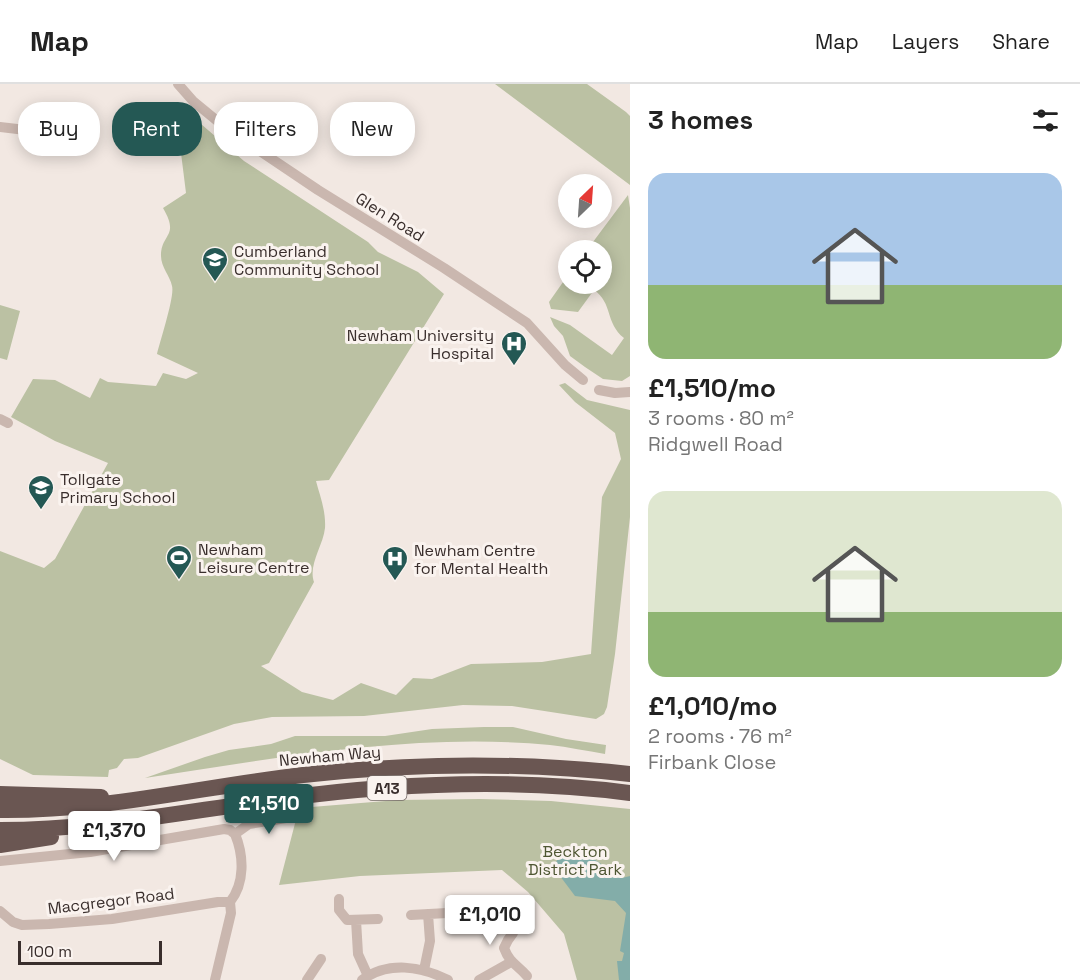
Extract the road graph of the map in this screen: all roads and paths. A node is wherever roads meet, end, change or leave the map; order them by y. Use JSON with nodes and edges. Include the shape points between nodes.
{"nodes":[{"id":1,"x":178,"y":84,"type":"edge"},
{"id":2,"x":0,"y":127,"type":"edge"},
{"id":3,"x":18,"y":129,"type":"edge"},
{"id":4,"x":583,"y":380,"type":"dead end"},
{"id":5,"x":599,"y":390,"type":"dead end"},
{"id":6,"x":630,"y":392,"type":"edge"},
{"id":7,"x":630,"y":774,"type":"edge"},
{"id":8,"x":630,"y":793,"type":"edge"},
{"id":9,"x":0,"y":794,"type":"edge"},
{"id":10,"x":156,"y":798,"type":"junction"},
{"id":11,"x":0,"y":810,"type":"edge"},
{"id":12,"x":292,"y":816,"type":"dead end"},
{"id":13,"x":146,"y":819,"type":"junction"},
{"id":14,"x":0,"y":830,"type":"edge"},
{"id":15,"x":235,"y":834,"type":"junction"},
{"id":16,"x":0,"y":845,"type":"edge"},
{"id":17,"x":0,"y":861,"type":"edge"},
{"id":18,"x":339,"y":899,"type":"dead end"},
{"id":19,"x":230,"y":902,"type":"junction"},
{"id":20,"x":0,"y":911,"type":"edge"},
{"id":21,"x":465,"y":912,"type":"dead end"},
{"id":22,"x":428,"y":914,"type":"junction"},
{"id":23,"x":411,"y":915,"type":"dead end"},
{"id":24,"x":378,"y":919,"type":"dead end"},
{"id":25,"x":356,"y":920,"type":"junction"},
{"id":26,"x":513,"y":933,"type":"dead end"},
{"id":27,"x":321,"y":959,"type":"dead end"},
{"id":28,"x":511,"y":962,"type":"junction"},
{"id":29,"x":424,"y":970,"type":"junction"},
{"id":30,"x":527,"y":976,"type":"dead end"},
{"id":31,"x":365,"y":978,"type":"edge"},
{"id":32,"x":215,"y":980,"type":"edge"},
{"id":33,"x":308,"y":980,"type":"edge"},
{"id":34,"x":448,"y":980,"type":"edge"},
{"id":35,"x":479,"y":980,"type":"edge"}],
"edges":[{"from":1,"to":4,"type":"street","name":"Glen Road","via":[[226,129],[527,323]]},
{"from":2,"to":3,"type":"street"},
{"from":5,"to":6,"type":"street"},
{"from":7,"to":10,"type":"highway","name":"Newham Way","number":"A13","via":[[490,765],[379,769],[303,775]]},
{"from":8,"to":13,"type":"highway","number":"A13","via":[[528,784],[384,788]]},
{"from":9,"to":10,"type":"highway","number":"A13"},
{"from":10,"to":11,"type":"highway","name":"Newham Way","number":"A13","via":[[56,809]]},
{"from":12,"to":15,"type":"street","via":[[249,824]]},
{"from":13,"to":14,"type":"highway","number":"A13"},
{"from":13,"to":16,"type":"highway"},
{"from":15,"to":17,"type":"street","via":[[224,829],[90,852]]},
{"from":15,"to":19,"type":"street","via":[[242,875]]},
{"from":18,"to":25,"type":"street","via":[[342,916]]},
{"from":19,"to":20,"type":"street","name":"Macgregor Road","via":[[49,924],[22,925]]},
{"from":19,"to":32,"type":"street","via":[[231,914]]},
{"from":21,"to":22,"type":"street"},
{"from":22,"to":23,"type":"street"},
{"from":22,"to":29,"type":"street","via":[[430,941]]},
{"from":24,"to":25,"type":"street"},
{"from":25,"to":31,"type":"street","via":[[358,954]]},
{"from":26,"to":28,"type":"street","via":[[504,948]]},
{"from":27,"to":33,"type":"street"},
{"from":28,"to":30,"type":"street"},
{"from":28,"to":35,"type":"street"},
{"from":29,"to":31,"type":"street","via":[[380,970]]},
{"from":29,"to":34,"type":"street"}]}
